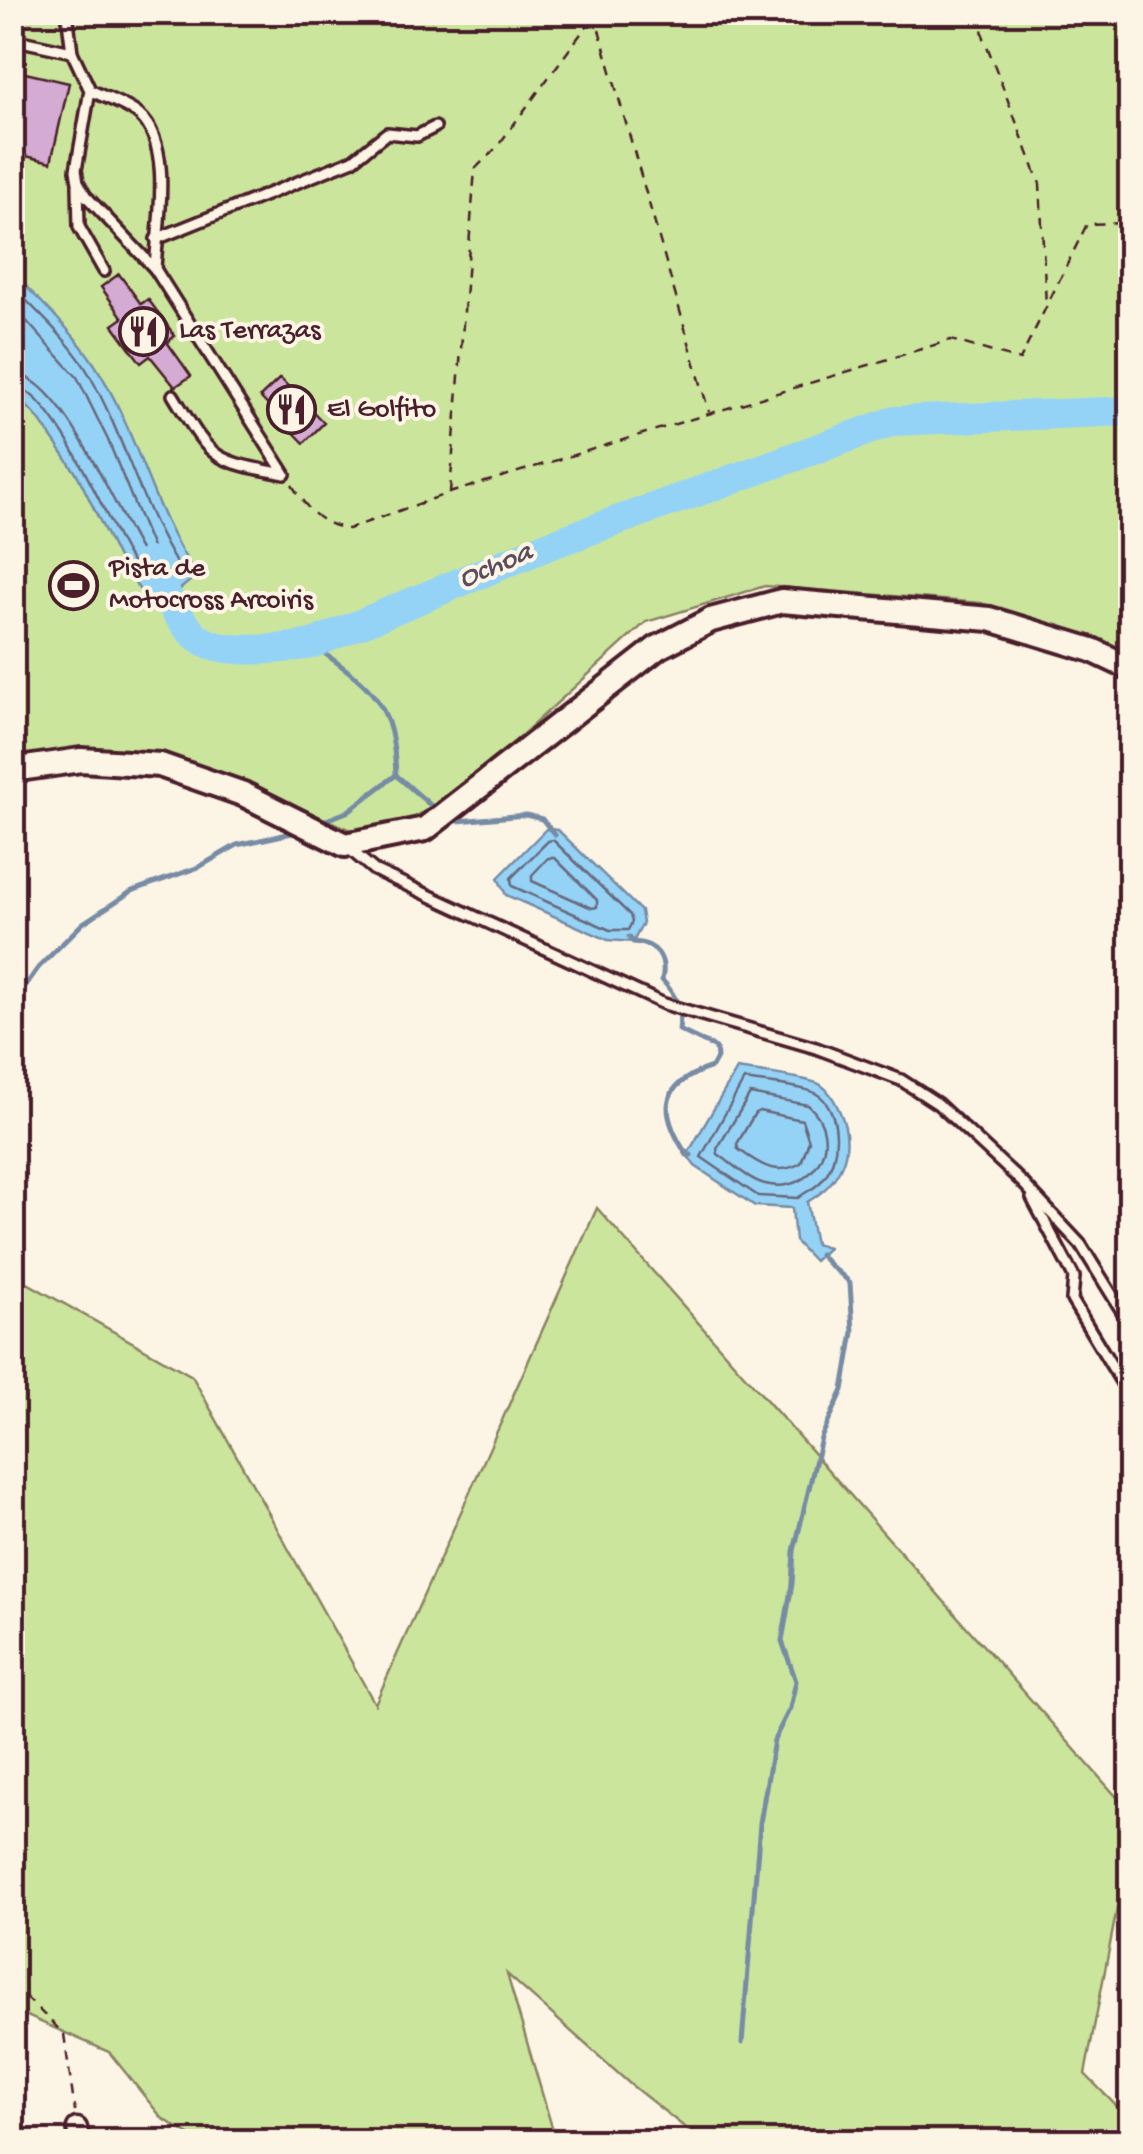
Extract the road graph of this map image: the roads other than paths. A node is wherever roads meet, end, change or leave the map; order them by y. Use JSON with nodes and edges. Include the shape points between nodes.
{"nodes":[{"id":1,"x":67,"y":12,"type":"edge"},
{"id":2,"x":12,"y":39,"type":"edge"},
{"id":3,"x":72,"y":52,"type":"junction"},
{"id":4,"x":90,"y":90,"type":"junction"},
{"id":5,"x":435,"y":127,"type":"dead end"},
{"id":6,"x":78,"y":182,"type":"junction"},
{"id":7,"x":156,"y":239,"type":"junction"},
{"id":8,"x":155,"y":269,"type":"junction"},
{"id":9,"x":104,"y":271,"type":"dead end"},
{"id":10,"x":173,"y":395,"type":"dead end"},
{"id":11,"x":1130,"y":668,"type":"edge"},
{"id":12,"x":12,"y":770,"type":"edge"},
{"id":13,"x":346,"y":845,"type":"junction"},
{"id":14,"x":1023,"y":1183,"type":"junction"},
{"id":15,"x":1130,"y":1324,"type":"edge"},
{"id":16,"x":1130,"y":1392,"type":"edge"}],
"edges":[{"from":1,"to":3,"type":"lane"},
{"from":2,"to":3,"type":"lane"},
{"from":3,"to":4,"type":"lane"},
{"from":4,"to":6,"type":"lane"},
{"from":4,"to":7,"type":"lane","via":[[139,115],[156,136]]},
{"from":5,"to":7,"type":"lane","via":[[417,136],[387,133],[353,160]]},
{"from":6,"to":8,"type":"lane"},
{"from":6,"to":9,"type":"lane","via":[[80,226]]},
{"from":7,"to":8,"type":"lane"},
{"from":8,"to":10,"type":"lane","via":[[285,474],[215,455]]},
{"from":11,"to":13,"type":"street","via":[[990,619],[782,600],[710,620],[658,648],[425,828]]},
{"from":12,"to":13,"type":"street","via":[[81,760],[160,765],[243,794]]},
{"from":13,"to":14,"type":"lane","via":[[374,870],[668,1006],[901,1080],[938,1104]]},
{"from":14,"to":15,"type":"lane","via":[[1081,1245]]},
{"from":14,"to":16,"type":"lane","via":[[1074,1276],[1072,1300]]}]}
